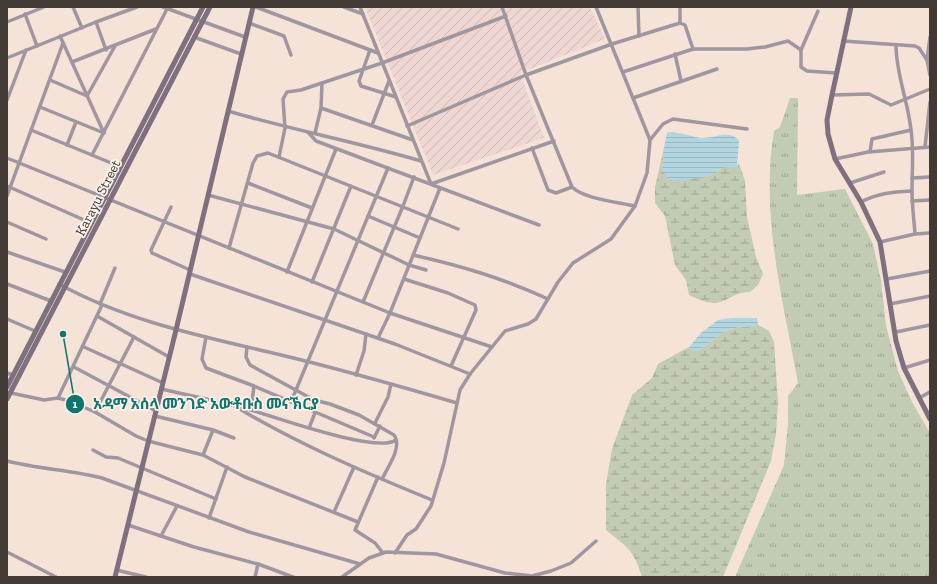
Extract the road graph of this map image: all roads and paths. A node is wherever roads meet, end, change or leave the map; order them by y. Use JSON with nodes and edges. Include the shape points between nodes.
{"nodes":[{"id":1,"x":44,"y":7,"type":"edge"},
{"id":2,"x":73,"y":7,"type":"edge"},
{"id":3,"x":137,"y":7,"type":"edge"},
{"id":4,"x":203,"y":7,"type":"edge"},
{"id":5,"x":210,"y":7,"type":"edge"},
{"id":6,"x":253,"y":7,"type":"edge"},
{"id":7,"x":256,"y":7,"type":"edge"},
{"id":8,"x":344,"y":7,"type":"edge"},
{"id":9,"x":360,"y":7,"type":"edge"},
{"id":10,"x":502,"y":7,"type":"edge"},
{"id":11,"x":596,"y":7,"type":"edge"},
{"id":12,"x":638,"y":7,"type":"edge"},
{"id":13,"x":680,"y":7,"type":"edge"},
{"id":14,"x":851,"y":7,"type":"edge"},
{"id":15,"x":165,"y":8,"type":"edge"},
{"id":16,"x":818,"y":11,"type":"dead end"},
{"id":17,"x":25,"y":14,"type":"junction"},
{"id":18,"x":363,"y":14,"type":"junction"},
{"id":19,"x":506,"y":16,"type":"junction"},
{"id":20,"x":199,"y":21,"type":"junction"},
{"id":21,"x":7,"y":22,"type":"edge"},
{"id":22,"x":96,"y":22,"type":"junction"},
{"id":23,"x":249,"y":23,"type":"junction"},
{"id":24,"x":680,"y":23,"type":"junction"},
{"id":25,"x":82,"y":28,"type":"junction"},
{"id":26,"x":157,"y":28,"type":"junction"},
{"id":27,"x":60,"y":36,"type":"junction"},
{"id":28,"x":639,"y":36,"type":"junction"},
{"id":29,"x":194,"y":37,"type":"junction"},
{"id":30,"x":245,"y":37,"type":"junction"},
{"id":31,"x":930,"y":37,"type":"edge"},
{"id":32,"x":842,"y":42,"type":"junction"},
{"id":33,"x":63,"y":43,"type":"junction"},
{"id":34,"x":612,"y":44,"type":"junction"},
{"id":35,"x":896,"y":45,"type":"junction"},
{"id":36,"x":37,"y":46,"type":"junction"},
{"id":37,"x":115,"y":46,"type":"junction"},
{"id":38,"x":693,"y":49,"type":"junction"},
{"id":39,"x":26,"y":50,"type":"junction"},
{"id":40,"x":106,"y":50,"type":"junction"},
{"id":41,"x":370,"y":50,"type":"junction"},
{"id":42,"x":801,"y":50,"type":"junction"},
{"id":43,"x":378,"y":53,"type":"junction"},
{"id":44,"x":241,"y":54,"type":"junction"},
{"id":45,"x":675,"y":54,"type":"junction"},
{"id":46,"x":292,"y":55,"type":"dead end"},
{"id":47,"x":7,"y":58,"type":"edge"},
{"id":48,"x":927,"y":60,"type":"junction"},
{"id":49,"x":72,"y":62,"type":"junction"},
{"id":50,"x":382,"y":63,"type":"junction"},
{"id":51,"x":364,"y":69,"type":"junction"},
{"id":52,"x":717,"y":69,"type":"dead end"},
{"id":53,"x":623,"y":72,"type":"junction"},
{"id":54,"x":836,"y":73,"type":"junction"},
{"id":55,"x":526,"y":75,"type":"junction"},
{"id":56,"x":930,"y":75,"type":"edge"},
{"id":57,"x":50,"y":80,"type":"junction"},
{"id":58,"x":389,"y":80,"type":"junction"},
{"id":59,"x":681,"y":80,"type":"junction"},
{"id":60,"x":322,"y":83,"type":"junction"},
{"id":61,"x":930,"y":90,"type":"edge"},
{"id":62,"x":385,"y":94,"type":"junction"},
{"id":63,"x":832,"y":95,"type":"junction"},
{"id":64,"x":87,"y":96,"type":"junction"},
{"id":65,"x":396,"y":97,"type":"junction"},
{"id":66,"x":633,"y":98,"type":"junction"},
{"id":67,"x":904,"y":99,"type":"junction"},
{"id":68,"x":7,"y":100,"type":"edge"},
{"id":69,"x":930,"y":102,"type":"edge"},
{"id":70,"x":40,"y":106,"type":"junction"},
{"id":71,"x":321,"y":108,"type":"junction"},
{"id":72,"x":228,"y":111,"type":"junction"},
{"id":73,"x":76,"y":122,"type":"junction"},
{"id":74,"x":372,"y":125,"type":"junction"},
{"id":75,"x":407,"y":126,"type":"junction"},
{"id":76,"x":285,"y":128,"type":"junction"},
{"id":77,"x":747,"y":129,"type":"dead end"},
{"id":78,"x":31,"y":130,"type":"junction"},
{"id":79,"x":911,"y":130,"type":"junction"},
{"id":80,"x":308,"y":132,"type":"junction"},
{"id":81,"x":104,"y":133,"type":"junction"},
{"id":82,"x":315,"y":133,"type":"junction"},
{"id":83,"x":413,"y":140,"type":"junction"},
{"id":84,"x":650,"y":140,"type":"junction"},
{"id":85,"x":554,"y":141,"type":"junction"},
{"id":86,"x":67,"y":145,"type":"junction"},
{"id":87,"x":925,"y":147,"type":"junction"},
{"id":88,"x":930,"y":147,"type":"edge"},
{"id":89,"x":532,"y":148,"type":"junction"},
{"id":90,"x":912,"y":148,"type":"junction"},
{"id":91,"x":336,"y":149,"type":"junction"},
{"id":92,"x":870,"y":152,"type":"junction"},
{"id":93,"x":92,"y":155,"type":"junction"},
{"id":94,"x":279,"y":157,"type":"junction"},
{"id":95,"x":7,"y":158,"type":"edge"},
{"id":96,"x":835,"y":159,"type":"junction"},
{"id":97,"x":421,"y":161,"type":"junction"},
{"id":98,"x":20,"y":162,"type":"junction"},
{"id":99,"x":121,"y":167,"type":"junction"},
{"id":100,"x":388,"y":168,"type":"junction"},
{"id":101,"x":884,"y":172,"type":"dead end"},
{"id":102,"x":325,"y":176,"type":"junction"},
{"id":103,"x":414,"y":177,"type":"junction"},
{"id":104,"x":930,"y":177,"type":"edge"},
{"id":105,"x":912,"y":178,"type":"junction"},
{"id":106,"x":248,"y":183,"type":"junction"},
{"id":107,"x":850,"y":183,"type":"junction"},
{"id":108,"x":431,"y":184,"type":"junction"},
{"id":109,"x":9,"y":186,"type":"edge"},
{"id":110,"x":351,"y":186,"type":"junction"},
{"id":111,"x":572,"y":187,"type":"junction"},
{"id":112,"x":440,"y":188,"type":"junction"},
{"id":113,"x":912,"y":191,"type":"junction"},
{"id":114,"x":208,"y":195,"type":"junction"},
{"id":115,"x":7,"y":196,"type":"edge"},
{"id":116,"x":376,"y":196,"type":"junction"},
{"id":117,"x":107,"y":198,"type":"junction"},
{"id":118,"x":930,"y":200,"type":"edge"},
{"id":119,"x":912,"y":201,"type":"junction"},
{"id":120,"x":861,"y":202,"type":"junction"},
{"id":121,"x":242,"y":203,"type":"junction"},
{"id":122,"x":403,"y":206,"type":"junction"},
{"id":123,"x":635,"y":206,"type":"junction"},
{"id":124,"x":171,"y":207,"type":"dead end"},
{"id":125,"x":312,"y":208,"type":"junction"},
{"id":126,"x":368,"y":216,"type":"junction"},
{"id":127,"x":428,"y":216,"type":"junction"},
{"id":128,"x":307,"y":221,"type":"junction"},
{"id":129,"x":7,"y":222,"type":"edge"},
{"id":130,"x":164,"y":222,"type":"junction"},
{"id":131,"x":91,"y":223,"type":"junction"},
{"id":132,"x":539,"y":225,"type":"dead end"},
{"id":133,"x":394,"y":227,"type":"junction"},
{"id":134,"x":334,"y":229,"type":"junction"},
{"id":135,"x":458,"y":229,"type":"dead end"},
{"id":136,"x":915,"y":234,"type":"junction"},
{"id":137,"x":930,"y":234,"type":"edge"},
{"id":138,"x":198,"y":236,"type":"junction"},
{"id":139,"x":420,"y":238,"type":"junction"},
{"id":140,"x":46,"y":239,"type":"dead end"},
{"id":141,"x":358,"y":240,"type":"junction"},
{"id":142,"x":880,"y":242,"type":"junction"},
{"id":143,"x":229,"y":248,"type":"junction"},
{"id":144,"x":7,"y":252,"type":"edge"},
{"id":145,"x":383,"y":253,"type":"junction"},
{"id":146,"x":413,"y":255,"type":"junction"},
{"id":147,"x":409,"y":265,"type":"junction"},
{"id":148,"x":115,"y":268,"type":"dead end"},
{"id":149,"x":426,"y":270,"type":"dead end"},
{"id":150,"x":930,"y":271,"type":"edge"},
{"id":151,"x":65,"y":272,"type":"junction"},
{"id":152,"x":190,"y":272,"type":"junction"},
{"id":153,"x":287,"y":272,"type":"junction"},
{"id":154,"x":404,"y":279,"type":"junction"},
{"id":155,"x":887,"y":279,"type":"junction"},
{"id":156,"x":312,"y":282,"type":"junction"},
{"id":157,"x":7,"y":284,"type":"edge"},
{"id":158,"x":59,"y":284,"type":"junction"},
{"id":159,"x":66,"y":287,"type":"junction"},
{"id":160,"x":337,"y":292,"type":"junction"},
{"id":161,"x":930,"y":296,"type":"edge"},
{"id":162,"x":548,"y":299,"type":"junction"},
{"id":163,"x":51,"y":300,"type":"junction"},
{"id":164,"x":363,"y":302,"type":"junction"},
{"id":165,"x":101,"y":304,"type":"junction"},
{"id":166,"x":890,"y":304,"type":"junction"},
{"id":167,"x":390,"y":313,"type":"junction"},
{"id":168,"x":97,"y":316,"type":"junction"},
{"id":169,"x":7,"y":319,"type":"edge"},
{"id":170,"x":325,"y":320,"type":"junction"},
{"id":171,"x":930,"y":325,"type":"edge"},
{"id":172,"x":176,"y":330,"type":"junction"},
{"id":173,"x":35,"y":331,"type":"junction"},
{"id":174,"x":896,"y":332,"type":"junction"},
{"id":175,"x":366,"y":334,"type":"junction"},
{"id":176,"x":134,"y":337,"type":"junction"},
{"id":177,"x":206,"y":337,"type":"junction"},
{"id":178,"x":463,"y":337,"type":"junction"},
{"id":179,"x":378,"y":338,"type":"junction"},
{"id":180,"x":84,"y":347,"type":"junction"},
{"id":181,"x":247,"y":347,"type":"junction"},
{"id":182,"x":492,"y":347,"type":"junction"},
{"id":183,"x":169,"y":357,"type":"junction"},
{"id":184,"x":930,"y":360,"type":"edge"},
{"id":185,"x":308,"y":362,"type":"junction"},
{"id":186,"x":120,"y":363,"type":"junction"},
{"id":187,"x":451,"y":366,"type":"junction"},
{"id":188,"x":74,"y":367,"type":"junction"},
{"id":189,"x":904,"y":368,"type":"junction"},
{"id":190,"x":7,"y":373,"type":"edge"},
{"id":191,"x":470,"y":374,"type":"junction"},
{"id":192,"x":13,"y":375,"type":"junction"},
{"id":193,"x":356,"y":375,"type":"junction"},
{"id":194,"x":163,"y":383,"type":"junction"},
{"id":195,"x":391,"y":384,"type":"junction"},
{"id":196,"x":108,"y":386,"type":"junction"},
{"id":197,"x":254,"y":386,"type":"junction"},
{"id":198,"x":7,"y":387,"type":"edge"},
{"id":199,"x":162,"y":389,"type":"junction"},
{"id":200,"x":296,"y":391,"type":"junction"},
{"id":201,"x":930,"y":392,"type":"edge"},
{"id":202,"x":11,"y":393,"type":"junction"},
{"id":203,"x":58,"y":398,"type":"junction"},
{"id":204,"x":919,"y":398,"type":"junction"},
{"id":205,"x":7,"y":399,"type":"edge"},
{"id":206,"x":291,"y":402,"type":"junction"},
{"id":207,"x":457,"y":403,"type":"junction"},
{"id":208,"x":234,"y":406,"type":"junction"},
{"id":209,"x":251,"y":410,"type":"junction"},
{"id":210,"x":95,"y":412,"type":"junction"},
{"id":211,"x":315,"y":412,"type":"junction"},
{"id":212,"x":156,"y":413,"type":"junction"},
{"id":213,"x":930,"y":419,"type":"edge"},
{"id":214,"x":375,"y":423,"type":"junction"},
{"id":215,"x":380,"y":426,"type":"junction"},
{"id":216,"x":309,"y":428,"type":"junction"},
{"id":217,"x":213,"y":430,"type":"junction"},
{"id":218,"x":234,"y":438,"type":"dead end"},
{"id":219,"x":374,"y":438,"type":"junction"},
{"id":220,"x":396,"y":440,"type":"junction"},
{"id":221,"x":148,"y":441,"type":"junction"},
{"id":222,"x":371,"y":443,"type":"junction"},
{"id":223,"x":92,"y":450,"type":"dead end"},
{"id":224,"x":203,"y":455,"type":"junction"},
{"id":225,"x":7,"y":461,"type":"edge"},
{"id":226,"x":228,"y":467,"type":"junction"},
{"id":227,"x":354,"y":467,"type":"junction"},
{"id":228,"x":141,"y":468,"type":"junction"},
{"id":229,"x":380,"y":478,"type":"junction"},
{"id":230,"x":136,"y":491,"type":"junction"},
{"id":231,"x":216,"y":499,"type":"junction"},
{"id":232,"x":432,"y":500,"type":"junction"},
{"id":233,"x":177,"y":506,"type":"junction"},
{"id":234,"x":334,"y":512,"type":"junction"},
{"id":235,"x":209,"y":518,"type":"junction"},
{"id":236,"x":358,"y":522,"type":"junction"},
{"id":237,"x":128,"y":525,"type":"junction"},
{"id":238,"x":161,"y":536,"type":"junction"},
{"id":239,"x":596,"y":541,"type":"dead end"},
{"id":240,"x":7,"y":552,"type":"edge"},
{"id":241,"x":383,"y":553,"type":"junction"},
{"id":242,"x":395,"y":553,"type":"junction"},
{"id":243,"x":258,"y":564,"type":"junction"},
{"id":244,"x":360,"y":564,"type":"junction"},
{"id":245,"x":116,"y":570,"type":"junction"},
{"id":246,"x":56,"y":577,"type":"edge"},
{"id":247,"x":115,"y":577,"type":"edge"},
{"id":248,"x":146,"y":577,"type":"edge"},
{"id":249,"x":255,"y":577,"type":"edge"},
{"id":250,"x":293,"y":577,"type":"edge"},
{"id":251,"x":342,"y":577,"type":"edge"}],
"edges":[{"from":1,"to":17,"type":"street"},
{"from":2,"to":25,"type":"street"},
{"from":3,"to":22,"type":"street"},
{"from":4,"to":20,"type":"street","name":"Karayu Street"},
{"from":5,"to":20,"type":"street","name":"Karayu Street"},
{"from":6,"to":23,"type":"street"},
{"from":7,"to":41,"type":"street"},
{"from":8,"to":18,"type":"street"},
{"from":9,"to":18,"type":"street"},
{"from":10,"to":19,"type":"street"},
{"from":11,"to":34,"type":"street"},
{"from":12,"to":28,"type":"street"},
{"from":13,"to":24,"type":"street"},
{"from":14,"to":32,"type":"street"},
{"from":15,"to":20,"type":"street"},
{"from":15,"to":26,"type":"street"},
{"from":16,"to":42,"type":"street"},
{"from":17,"to":21,"type":"street"},
{"from":17,"to":36,"type":"street"},
{"from":18,"to":43,"type":"street"},
{"from":19,"to":50,"type":"street"},
{"from":19,"to":55,"type":"street"},
{"from":20,"to":29,"type":"street","name":"Karayu Street"},
{"from":20,"to":30,"type":"street"},
{"from":20,"to":99,"type":"street","name":"Karayu Street"},
{"from":22,"to":25,"type":"street"},
{"from":22,"to":40,"type":"street"},
{"from":23,"to":30,"type":"street"},
{"from":23,"to":46,"type":"street","via":[[284,36]]},
{"from":24,"to":28,"type":"street"},
{"from":24,"to":38,"type":"street","via":[[685,25]]},
{"from":25,"to":27,"type":"street"},
{"from":26,"to":37,"type":"street"},
{"from":26,"to":81,"type":"street"},
{"from":27,"to":33,"type":"street"},
{"from":27,"to":36,"type":"street"},
{"from":28,"to":34,"type":"street"},
{"from":29,"to":44,"type":"street"},
{"from":29,"to":117,"type":"street","name":"Karayu Street"},
{"from":30,"to":44,"type":"street"},
{"from":31,"to":48,"type":"street"},
{"from":32,"to":35,"type":"street"},
{"from":32,"to":54,"type":"street"},
{"from":33,"to":49,"type":"street"},
{"from":33,"to":57,"type":"street"},
{"from":34,"to":53,"type":"street"},
{"from":34,"to":55,"type":"street"},
{"from":35,"to":48,"type":"street","via":[[919,48]]},
{"from":35,"to":67,"type":"street","via":[[896,62],[901,75]]},
{"from":36,"to":39,"type":"street"},
{"from":37,"to":40,"type":"street"},
{"from":37,"to":64,"type":"street"},
{"from":38,"to":42,"type":"street","via":[[747,49],[788,41]]},
{"from":38,"to":45,"type":"street"},
{"from":39,"to":47,"type":"street"},
{"from":39,"to":68,"type":"street"},
{"from":40,"to":49,"type":"street"},
{"from":41,"to":43,"type":"street"},
{"from":41,"to":51,"type":"street"},
{"from":42,"to":54,"type":"street","via":[[801,67],[807,71]]},
{"from":43,"to":50,"type":"street"},
{"from":44,"to":72,"type":"street"},
{"from":45,"to":53,"type":"street"},
{"from":45,"to":59,"type":"street"},
{"from":48,"to":56,"type":"street"},
{"from":49,"to":64,"type":"street"},
{"from":50,"to":51,"type":"street"},
{"from":50,"to":58,"type":"street"},
{"from":51,"to":60,"type":"street"},
{"from":51,"to":62,"type":"street","via":[[359,81],[361,86]]},
{"from":52,"to":59,"type":"street"},
{"from":53,"to":66,"type":"street"},
{"from":54,"to":63,"type":"street"},
{"from":55,"to":75,"type":"street"},
{"from":55,"to":85,"type":"street"},
{"from":57,"to":64,"type":"street"},
{"from":57,"to":70,"type":"street"},
{"from":58,"to":62,"type":"street"},
{"from":58,"to":65,"type":"street"},
{"from":59,"to":66,"type":"street"},
{"from":60,"to":71,"type":"street"},
{"from":60,"to":76,"type":"street","via":[[284,94]]},
{"from":61,"to":67,"type":"street"},
{"from":62,"to":65,"type":"street"},
{"from":62,"to":74,"type":"street"},
{"from":63,"to":67,"type":"street","via":[[869,94],[891,105]]},
{"from":63,"to":96,"type":"street","via":[[827,120],[830,147]]},
{"from":64,"to":81,"type":"street"},
{"from":65,"to":75,"type":"street"},
{"from":66,"to":84,"type":"street"},
{"from":67,"to":79,"type":"street"},
{"from":69,"to":87,"type":"street"},
{"from":70,"to":73,"type":"street"},
{"from":70,"to":78,"type":"street"},
{"from":71,"to":74,"type":"street"},
{"from":71,"to":82,"type":"street"},
{"from":72,"to":76,"type":"street"},
{"from":72,"to":114,"type":"street"},
{"from":73,"to":81,"type":"street"},
{"from":73,"to":86,"type":"street"},
{"from":74,"to":83,"type":"street"},
{"from":75,"to":83,"type":"street"},
{"from":76,"to":80,"type":"street"},
{"from":76,"to":94,"type":"street"},
{"from":77,"to":84,"type":"street","via":[[673,119],[663,124]]},
{"from":78,"to":86,"type":"street"},
{"from":78,"to":98,"type":"street"},
{"from":79,"to":90,"type":"street"},
{"from":79,"to":92,"type":"street","via":[[872,139]]},
{"from":80,"to":82,"type":"street"},
{"from":80,"to":91,"type":"street","via":[[316,141]]},
{"from":81,"to":93,"type":"street"},
{"from":82,"to":97,"type":"street"},
{"from":83,"to":97,"type":"street"},
{"from":84,"to":123,"type":"street","via":[[647,173]]},
{"from":85,"to":89,"type":"street"},
{"from":85,"to":111,"type":"street"},
{"from":86,"to":93,"type":"street"},
{"from":87,"to":88,"type":"street"},
{"from":87,"to":90,"type":"street"},
{"from":89,"to":108,"type":"street"},
{"from":89,"to":111,"type":"street","via":[[548,190],[556,192]]},
{"from":90,"to":92,"type":"street"},
{"from":90,"to":105,"type":"street"},
{"from":91,"to":100,"type":"street"},
{"from":91,"to":102,"type":"street"},
{"from":92,"to":96,"type":"street"},
{"from":93,"to":99,"type":"street"},
{"from":94,"to":102,"type":"street"},
{"from":94,"to":106,"type":"street","via":[[268,153],[257,156]]},
{"from":95,"to":98,"type":"street"},
{"from":96,"to":107,"type":"street"},
{"from":97,"to":108,"type":"street"},
{"from":98,"to":109,"type":"street"},
{"from":98,"to":117,"type":"street"},
{"from":99,"to":117,"type":"street","name":"Karayu Street"},
{"from":100,"to":103,"type":"street"},
{"from":100,"to":116,"type":"street"},
{"from":101,"to":107,"type":"street"},
{"from":102,"to":110,"type":"street"},
{"from":102,"to":125,"type":"street"},
{"from":103,"to":108,"type":"street"},
{"from":103,"to":122,"type":"street"},
{"from":104,"to":105,"type":"street"},
{"from":105,"to":113,"type":"street"},
{"from":106,"to":121,"type":"street"},
{"from":106,"to":125,"type":"street"},
{"from":107,"to":120,"type":"street"},
{"from":108,"to":112,"type":"street"},
{"from":109,"to":115,"type":"street"},
{"from":109,"to":131,"type":"street"},
{"from":110,"to":116,"type":"street"},
{"from":110,"to":134,"type":"street"},
{"from":111,"to":123,"type":"street","via":[[586,195]]},
{"from":112,"to":127,"type":"street"},
{"from":112,"to":132,"type":"street"},
{"from":113,"to":119,"type":"street"},
{"from":113,"to":120,"type":"street","via":[[874,195]]},
{"from":114,"to":121,"type":"street"},
{"from":114,"to":138,"type":"street"},
{"from":116,"to":122,"type":"street"},
{"from":116,"to":126,"type":"street"},
{"from":117,"to":130,"type":"street"},
{"from":117,"to":131,"type":"street","name":"Karayu Street"},
{"from":117,"to":159,"type":"street","name":"Karayu Street"},
{"from":118,"to":119,"type":"street"},
{"from":119,"to":136,"type":"street"},
{"from":120,"to":142,"type":"street"},
{"from":121,"to":128,"type":"street"},
{"from":121,"to":143,"type":"street"},
{"from":122,"to":127,"type":"street"},
{"from":122,"to":133,"type":"street"},
{"from":123,"to":162,"type":"street","via":[[611,239],[573,263]]},
{"from":124,"to":130,"type":"street"},
{"from":125,"to":128,"type":"street"},
{"from":126,"to":133,"type":"street"},
{"from":126,"to":141,"type":"street"},
{"from":127,"to":135,"type":"street"},
{"from":127,"to":139,"type":"street"},
{"from":128,"to":134,"type":"street"},
{"from":128,"to":153,"type":"street"},
{"from":129,"to":140,"type":"street"},
{"from":130,"to":138,"type":"street"},
{"from":130,"to":152,"type":"street","via":[[151,248],[152,252]]},
{"from":131,"to":151,"type":"street","name":"Karayu Street"},
{"from":133,"to":139,"type":"street"},
{"from":133,"to":145,"type":"street"},
{"from":134,"to":141,"type":"street"},
{"from":134,"to":156,"type":"street"},
{"from":136,"to":137,"type":"street"},
{"from":136,"to":142,"type":"street"},
{"from":138,"to":143,"type":"street"},
{"from":138,"to":152,"type":"street"},
{"from":139,"to":146,"type":"street"},
{"from":141,"to":145,"type":"street"},
{"from":141,"to":160,"type":"street"},
{"from":142,"to":155,"type":"street"},
{"from":143,"to":153,"type":"street"},
{"from":144,"to":151,"type":"street"},
{"from":145,"to":147,"type":"street"},
{"from":145,"to":164,"type":"street"},
{"from":146,"to":147,"type":"street"},
{"from":146,"to":162,"type":"street","via":[[479,271]]},
{"from":147,"to":149,"type":"street"},
{"from":147,"to":154,"type":"street"},
{"from":148,"to":165,"type":"street"},
{"from":150,"to":155,"type":"street"},
{"from":151,"to":158,"type":"street","name":"Karayu Street"},
{"from":152,"to":170,"type":"street"},
{"from":152,"to":172,"type":"street"},
{"from":153,"to":156,"type":"street"},
{"from":154,"to":167,"type":"street"},
{"from":154,"to":178,"type":"street","via":[[475,305],[476,310]]},
{"from":155,"to":166,"type":"street"},
{"from":156,"to":160,"type":"street"},
{"from":157,"to":163,"type":"street"},
{"from":158,"to":159,"type":"street"},
{"from":158,"to":163,"type":"street","name":"Karayu Street"},
{"from":159,"to":165,"type":"street"},
{"from":159,"to":202,"type":"street","name":"Karayu Street"},
{"from":160,"to":164,"type":"street"},
{"from":160,"to":170,"type":"street"},
{"from":161,"to":166,"type":"street"},
{"from":162,"to":182,"type":"street","via":[[536,318],[528,324],[505,331]]},
{"from":163,"to":173,"type":"street","name":"Karayu Street"},
{"from":164,"to":167,"type":"street"},
{"from":165,"to":168,"type":"street"},
{"from":165,"to":172,"type":"street"},
{"from":166,"to":174,"type":"street"},
{"from":167,"to":178,"type":"street"},
{"from":167,"to":179,"type":"street"},
{"from":168,"to":176,"type":"street"},
{"from":168,"to":180,"type":"street"},
{"from":169,"to":173,"type":"street"},
{"from":170,"to":175,"type":"street"},
{"from":170,"to":185,"type":"street"},
{"from":171,"to":174,"type":"street"},
{"from":172,"to":177,"type":"street"},
{"from":172,"to":183,"type":"street"},
{"from":173,"to":192,"type":"street","name":"Karayu Street"},
{"from":174,"to":189,"type":"street"},
{"from":175,"to":179,"type":"street"},
{"from":175,"to":193,"type":"street","via":[[364,351]]},
{"from":176,"to":183,"type":"street"},
{"from":176,"to":186,"type":"street"},
{"from":177,"to":181,"type":"street"},
{"from":177,"to":197,"type":"street","via":[[202,359],[206,368]]},
{"from":178,"to":182,"type":"street"},
{"from":178,"to":187,"type":"street"},
{"from":179,"to":187,"type":"street"},
{"from":180,"to":186,"type":"street"},
{"from":180,"to":188,"type":"street"},
{"from":181,"to":185,"type":"street"},
{"from":181,"to":200,"type":"street","via":[[246,357],[250,365]]},
{"from":182,"to":191,"type":"street"},
{"from":183,"to":194,"type":"street"},
{"from":184,"to":189,"type":"street"},
{"from":185,"to":193,"type":"street"},
{"from":185,"to":200,"type":"street"},
{"from":186,"to":194,"type":"street"},
{"from":186,"to":196,"type":"street"},
{"from":187,"to":191,"type":"street"},
{"from":188,"to":196,"type":"street"},
{"from":188,"to":203,"type":"street"},
{"from":189,"to":204,"type":"street"},
{"from":190,"to":192,"type":"street"},
{"from":191,"to":207,"type":"street","via":[[460,390]]},
{"from":192,"to":198,"type":"street","name":"Karayu Street"},
{"from":193,"to":195,"type":"street"},
{"from":194,"to":199,"type":"street"},
{"from":195,"to":207,"type":"street"},
{"from":195,"to":214,"type":"street","via":[[388,397]]},
{"from":196,"to":210,"type":"street"},
{"from":196,"to":212,"type":"street"},
{"from":197,"to":206,"type":"street"},
{"from":197,"to":209,"type":"street"},
{"from":199,"to":208,"type":"street"},
{"from":199,"to":212,"type":"street"},
{"from":200,"to":206,"type":"street"},
{"from":200,"to":214,"type":"street"},
{"from":201,"to":204,"type":"street"},
{"from":202,"to":203,"type":"street","via":[[44,400]]},
{"from":202,"to":205,"type":"street","name":"Karayu Street"},
{"from":203,"to":210,"type":"street"},
{"from":204,"to":213,"type":"street"},
{"from":206,"to":211,"type":"street"},
{"from":207,"to":232,"type":"street","via":[[444,463]]},
{"from":208,"to":209,"type":"street"},
{"from":208,"to":227,"type":"street","via":[[271,428]]},
{"from":209,"to":216,"type":"street"},
{"from":210,"to":221,"type":"street","via":[[119,428]]},
{"from":211,"to":216,"type":"street"},
{"from":211,"to":219,"type":"street"},
{"from":212,"to":217,"type":"street"},
{"from":212,"to":221,"type":"street"},
{"from":214,"to":215,"type":"street"},
{"from":215,"to":219,"type":"street"},
{"from":215,"to":220,"type":"street","via":[[394,435]]},
{"from":216,"to":222,"type":"street"},
{"from":217,"to":218,"type":"street"},
{"from":217,"to":224,"type":"street"},
{"from":219,"to":222,"type":"street"},
{"from":220,"to":222,"type":"street","via":[[389,443]]},
{"from":220,"to":229,"type":"street","via":[[393,457]]},
{"from":221,"to":224,"type":"street"},
{"from":221,"to":228,"type":"street"},
{"from":223,"to":228,"type":"street"},
{"from":224,"to":226,"type":"street"},
{"from":225,"to":230,"type":"street","via":[[84,473]]},
{"from":226,"to":231,"type":"street"},
{"from":226,"to":234,"type":"street","via":[[245,477]]},
{"from":227,"to":229,"type":"street"},
{"from":227,"to":234,"type":"street"},
{"from":228,"to":230,"type":"street"},
{"from":228,"to":231,"type":"street"},
{"from":229,"to":232,"type":"street"},
{"from":229,"to":236,"type":"street"},
{"from":230,"to":233,"type":"street"},
{"from":230,"to":237,"type":"street"},
{"from":231,"to":235,"type":"street"},
{"from":232,"to":242,"type":"street","via":[[431,506],[416,529],[407,535]]},
{"from":233,"to":235,"type":"street"},
{"from":233,"to":238,"type":"street"},
{"from":234,"to":236,"type":"street"},
{"from":235,"to":244,"type":"street"},
{"from":236,"to":241,"type":"street","via":[[355,530],[375,543]]},
{"from":237,"to":238,"type":"street"},
{"from":237,"to":245,"type":"street"},
{"from":238,"to":243,"type":"street"},
{"from":239,"to":242,"type":"street","via":[[571,563],[551,572],[532,576],[505,574],[436,554]]},
{"from":240,"to":246,"type":"street"},
{"from":241,"to":242,"type":"street"},
{"from":241,"to":244,"type":"street"},
{"from":243,"to":249,"type":"street"},
{"from":243,"to":250,"type":"street"},
{"from":244,"to":251,"type":"street"},
{"from":245,"to":247,"type":"street"},
{"from":245,"to":248,"type":"street"}]}
